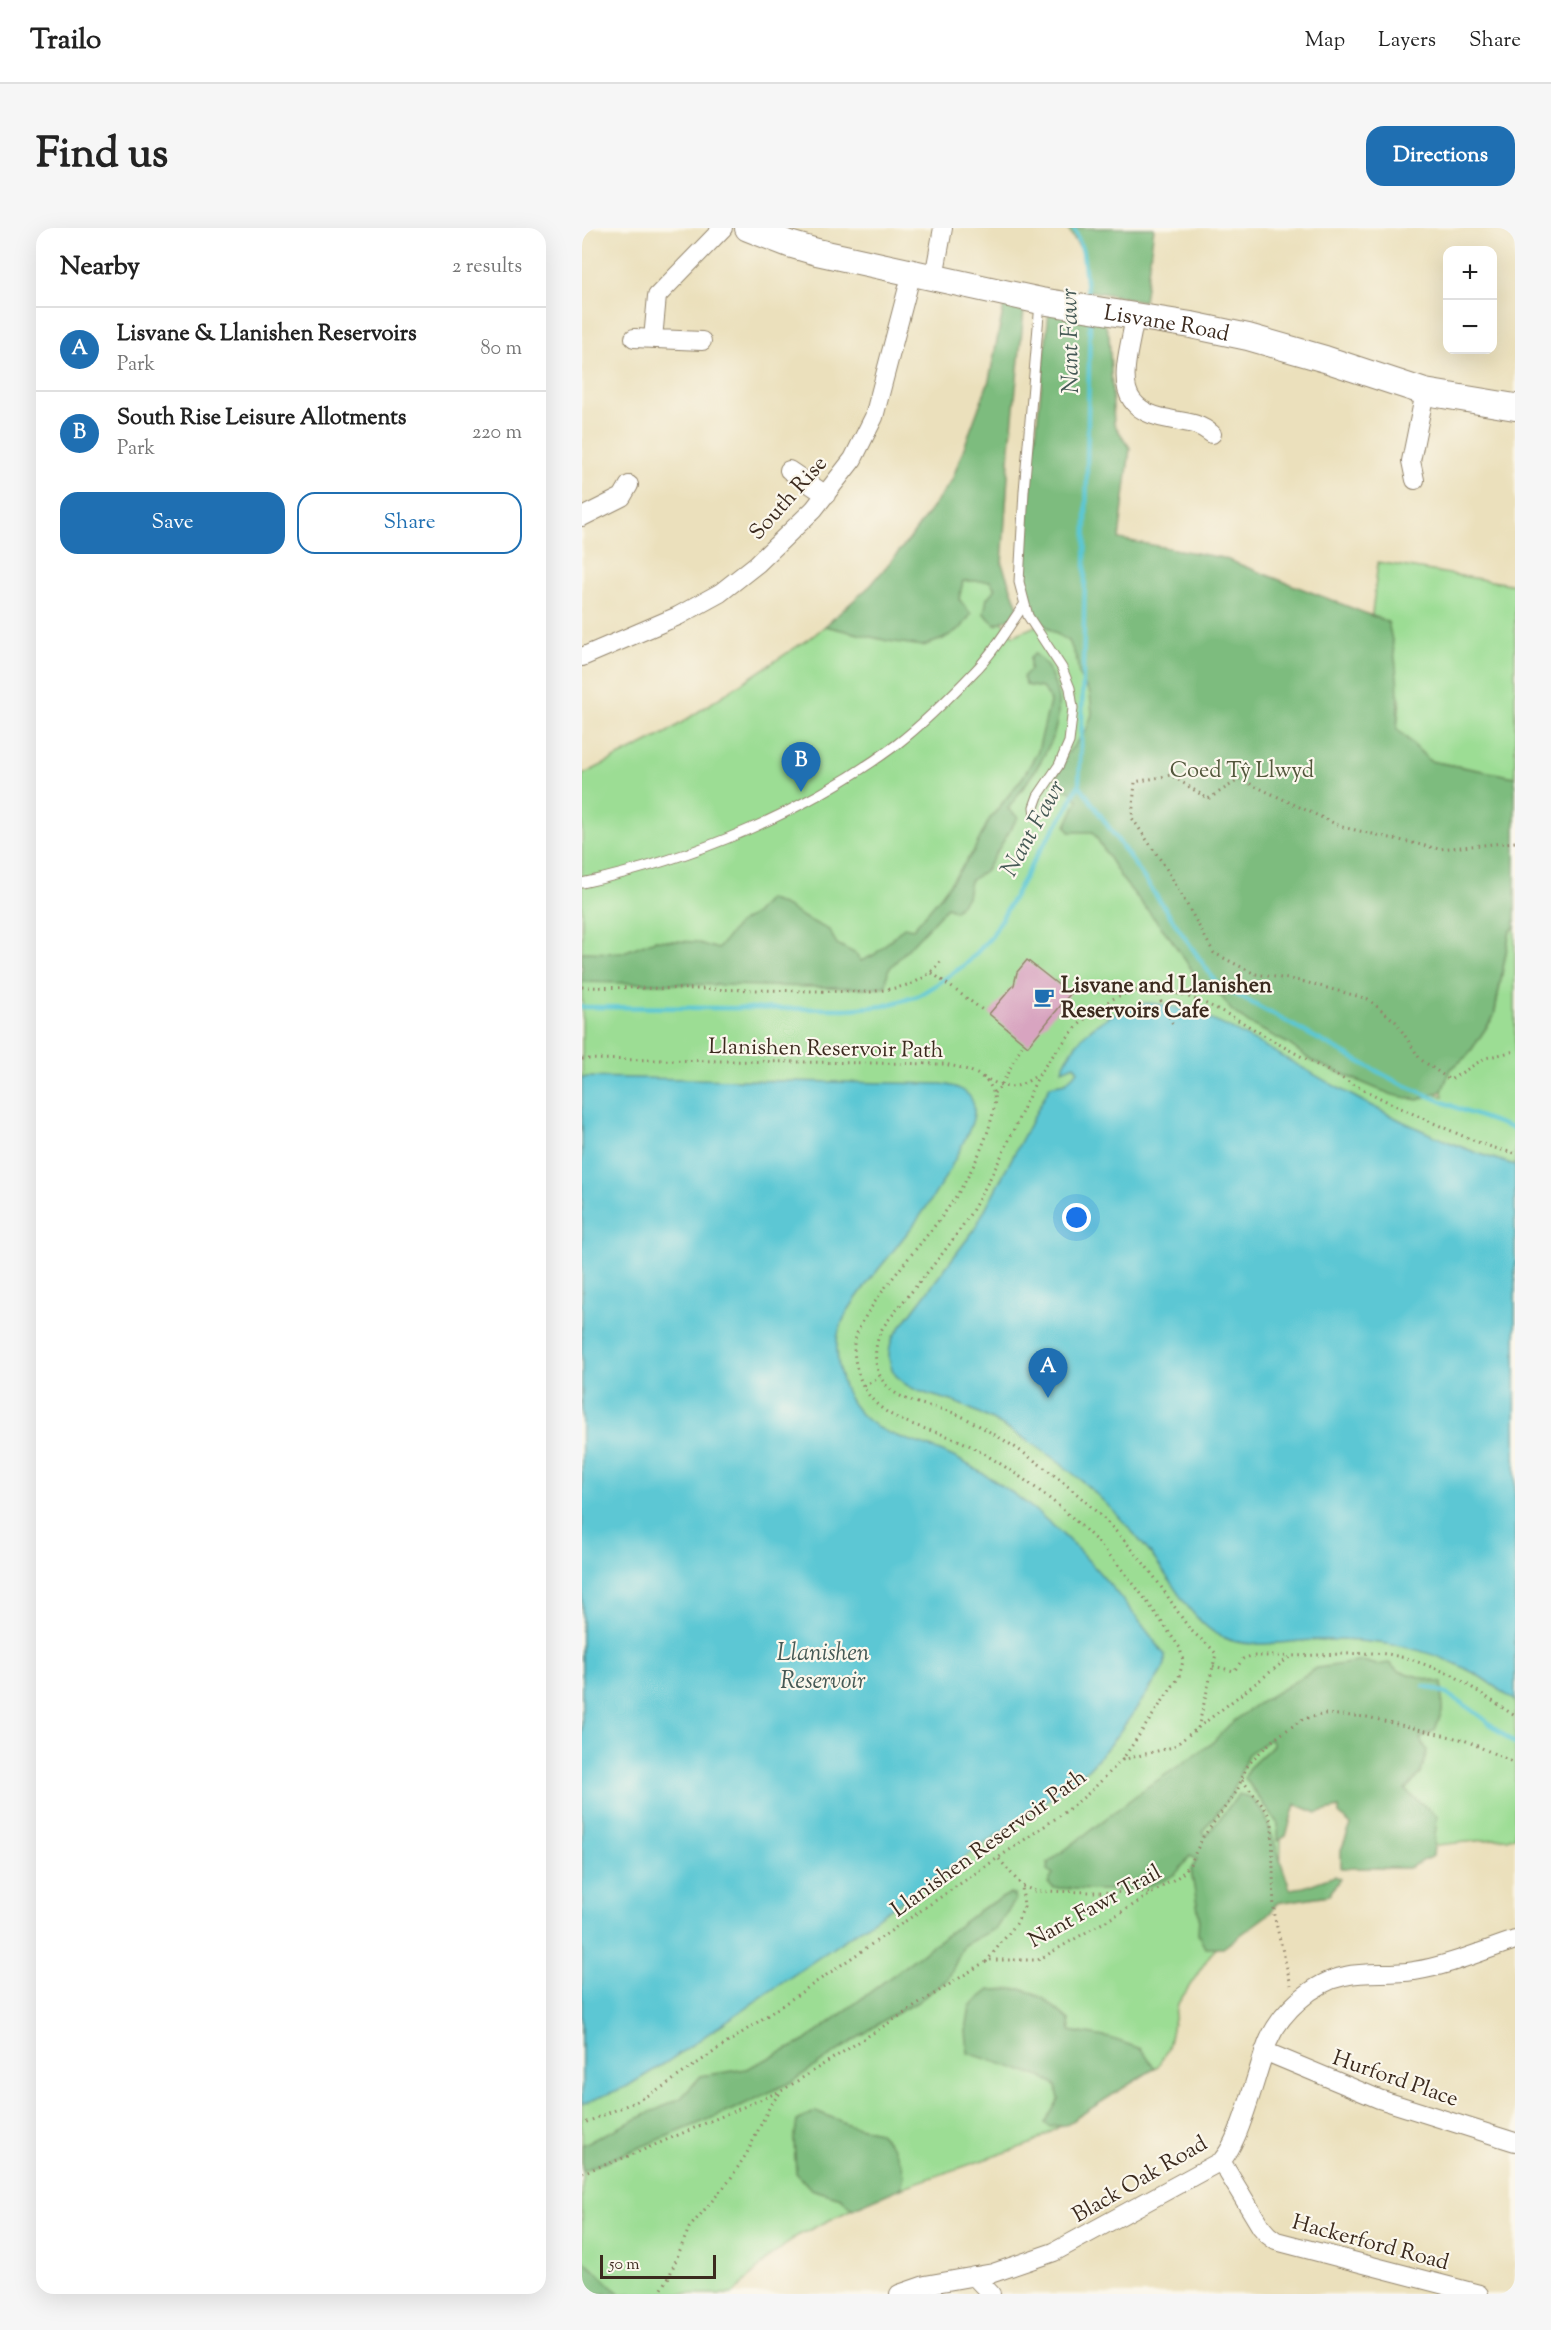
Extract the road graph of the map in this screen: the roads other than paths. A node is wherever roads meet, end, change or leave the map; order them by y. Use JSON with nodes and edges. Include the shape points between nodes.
{"nodes":[{"id":1,"x":723,"y":228,"type":"edge"},
{"id":2,"x":748,"y":228,"type":"edge"},
{"id":3,"x":943,"y":228,"type":"edge"},
{"id":4,"x":923,"y":274,"type":"junction"},
{"id":5,"x":1041,"y":301,"type":"junction"},
{"id":6,"x":1135,"y":316,"type":"junction"},
{"id":7,"x":634,"y":338,"type":"dead end"},
{"id":8,"x":653,"y":339,"type":"junction"},
{"id":9,"x":702,"y":341,"type":"dead end"},
{"id":10,"x":1425,"y":392,"type":"junction"},
{"id":11,"x":1515,"y":406,"type":"edge"},
{"id":12,"x":1212,"y":434,"type":"dead end"},
{"id":13,"x":789,"y":470,"type":"dead end"},
{"id":14,"x":1415,"y":480,"type":"dead end"},
{"id":15,"x":628,"y":485,"type":"dead end"},
{"id":16,"x":826,"y":495,"type":"junction"},
{"id":17,"x":582,"y":517,"type":"edge"},
{"id":18,"x":1024,"y":605,"type":"junction"},
{"id":19,"x":582,"y":657,"type":"edge"},
{"id":20,"x":1035,"y":816,"type":"dead end"},
{"id":21,"x":582,"y":883,"type":"edge"},
{"id":22,"x":1515,"y":1940,"type":"edge"},
{"id":23,"x":1264,"y":2051,"type":"junction"},
{"id":24,"x":1515,"y":2142,"type":"edge"},
{"id":25,"x":1221,"y":2161,"type":"junction"},
{"id":26,"x":974,"y":2276,"type":"junction"},
{"id":27,"x":899,"y":2294,"type":"edge"},
{"id":28,"x":991,"y":2294,"type":"edge"},
{"id":29,"x":1479,"y":2294,"type":"edge"}],
"edges":[{"from":1,"to":8,"type":"street","via":[[657,296]]},
{"from":2,"to":4,"type":"main road","name":"Lisvane Road","via":[[798,247]]},
{"from":3,"to":4,"type":"street","name":"South Rise"},
{"from":4,"to":5,"type":"main road","name":"Lisvane Road"},
{"from":4,"to":16,"type":"street","name":"South Rise","via":[[874,417],[853,459]]},
{"from":5,"to":6,"type":"main road","name":"Lisvane Road"},
{"from":5,"to":18,"type":"lane","via":[[1019,561]]},
{"from":6,"to":10,"type":"main road","name":"Lisvane Road","via":[[1248,336]]},
{"from":6,"to":12,"type":"street","via":[[1125,378],[1131,399],[1139,410],[1152,416],[1201,425]]},
{"from":7,"to":8,"type":"street"},
{"from":8,"to":9,"type":"street"},
{"from":10,"to":11,"type":"main road","name":"Lisvane Road"},
{"from":10,"to":14,"type":"street","via":[[1411,461]]},
{"from":13,"to":16,"type":"street"},
{"from":15,"to":17,"type":"street","via":[[622,497]]},
{"from":16,"to":19,"type":"street","name":"South Rise","via":[[778,546],[720,592],[678,616]]},
{"from":18,"to":20,"type":"lane","via":[[1062,668],[1073,708],[1069,742],[1038,796]]},
{"from":18,"to":21,"type":"lane","via":[[969,678],[897,744],[847,777],[771,819],[705,847],[627,873]]},
{"from":22,"to":23,"type":"street","name":"Black Oak Road","via":[[1414,1971],[1327,1981],[1297,2003]]},
{"from":23,"to":24,"type":"street","name":"Hurford Place","via":[[1379,2099]]},
{"from":23,"to":25,"type":"street","name":"Black Oak Road","via":[[1233,2145]]},
{"from":25,"to":26,"type":"street","name":"Black Oak Road","via":[[1054,2252]]},
{"from":25,"to":29,"type":"street","name":"Hackerford Road","via":[[1261,2227],[1276,2241]]},
{"from":26,"to":27,"type":"street","name":"Black Oak Road"},
{"from":26,"to":28,"type":"street"}]}
